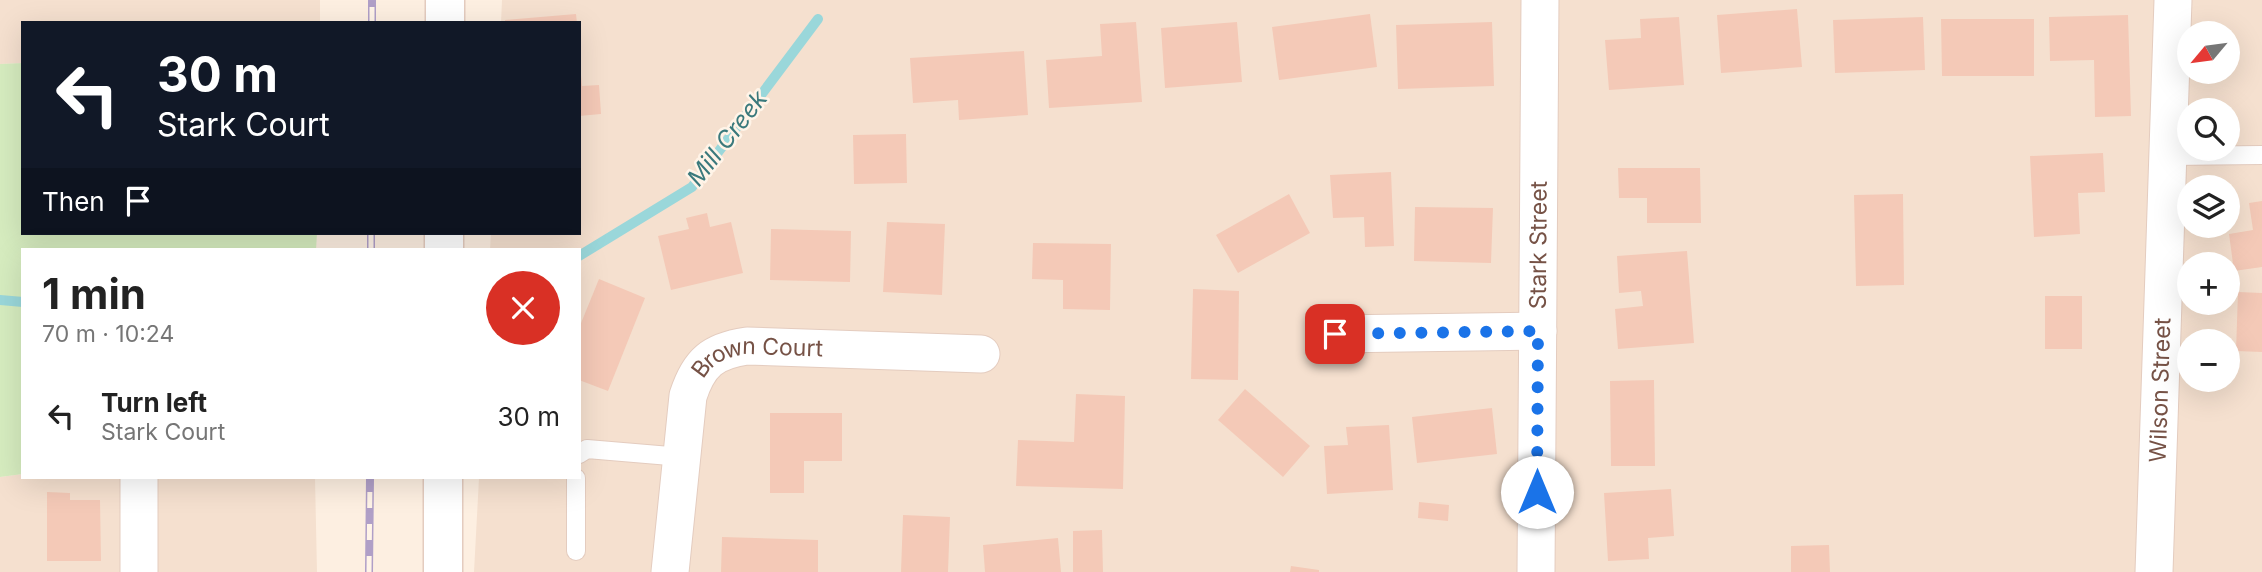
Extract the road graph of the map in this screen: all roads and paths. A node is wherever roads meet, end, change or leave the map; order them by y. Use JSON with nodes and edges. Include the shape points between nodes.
{"nodes":[{"id":1,"x":446,"y":0,"type":"edge"},
{"id":2,"x":1540,"y":0,"type":"edge"},
{"id":3,"x":2173,"y":0,"type":"edge"},
{"id":4,"x":445,"y":21,"type":"edge"},
{"id":5,"x":2262,"y":155,"type":"edge"},
{"id":6,"x":2169,"y":156,"type":"junction"},
{"id":7,"x":1538,"y":331,"type":"junction"},
{"id":8,"x":1335,"y":334,"type":"dead end"},
{"id":9,"x":981,"y":354,"type":"dead end"},
{"id":10,"x":581,"y":453,"type":"edge"},
{"id":11,"x":681,"y":457,"type":"junction"},
{"id":12,"x":139,"y":479,"type":"edge"},
{"id":13,"x":443,"y":479,"type":"edge"},
{"id":14,"x":576,"y":479,"type":"edge"},
{"id":15,"x":576,"y":551,"type":"dead end"},
{"id":16,"x":139,"y":572,"type":"edge"},
{"id":17,"x":443,"y":572,"type":"edge"},
{"id":18,"x":670,"y":572,"type":"edge"},
{"id":19,"x":1536,"y":572,"type":"edge"},
{"id":20,"x":2154,"y":572,"type":"edge"}],
"edges":[{"from":1,"to":4,"type":"street"},
{"from":2,"to":7,"type":"street","name":"Stark Street"},
{"from":3,"to":6,"type":"street","name":"Wilson Street"},
{"from":5,"to":6,"type":"lane"},
{"from":6,"to":20,"type":"street","name":"Wilson Street"},
{"from":7,"to":8,"type":"street"},
{"from":7,"to":19,"type":"street","name":"Stark Street"},
{"from":9,"to":11,"type":"street","name":"Brown Court","via":[[726,349],[695,376]]},
{"from":10,"to":11,"type":"lane","via":[[587,449]]},
{"from":11,"to":18,"type":"street","name":"Brown Court"},
{"from":12,"to":16,"type":"street"},
{"from":13,"to":17,"type":"street"},
{"from":14,"to":15,"type":"lane"}]}
